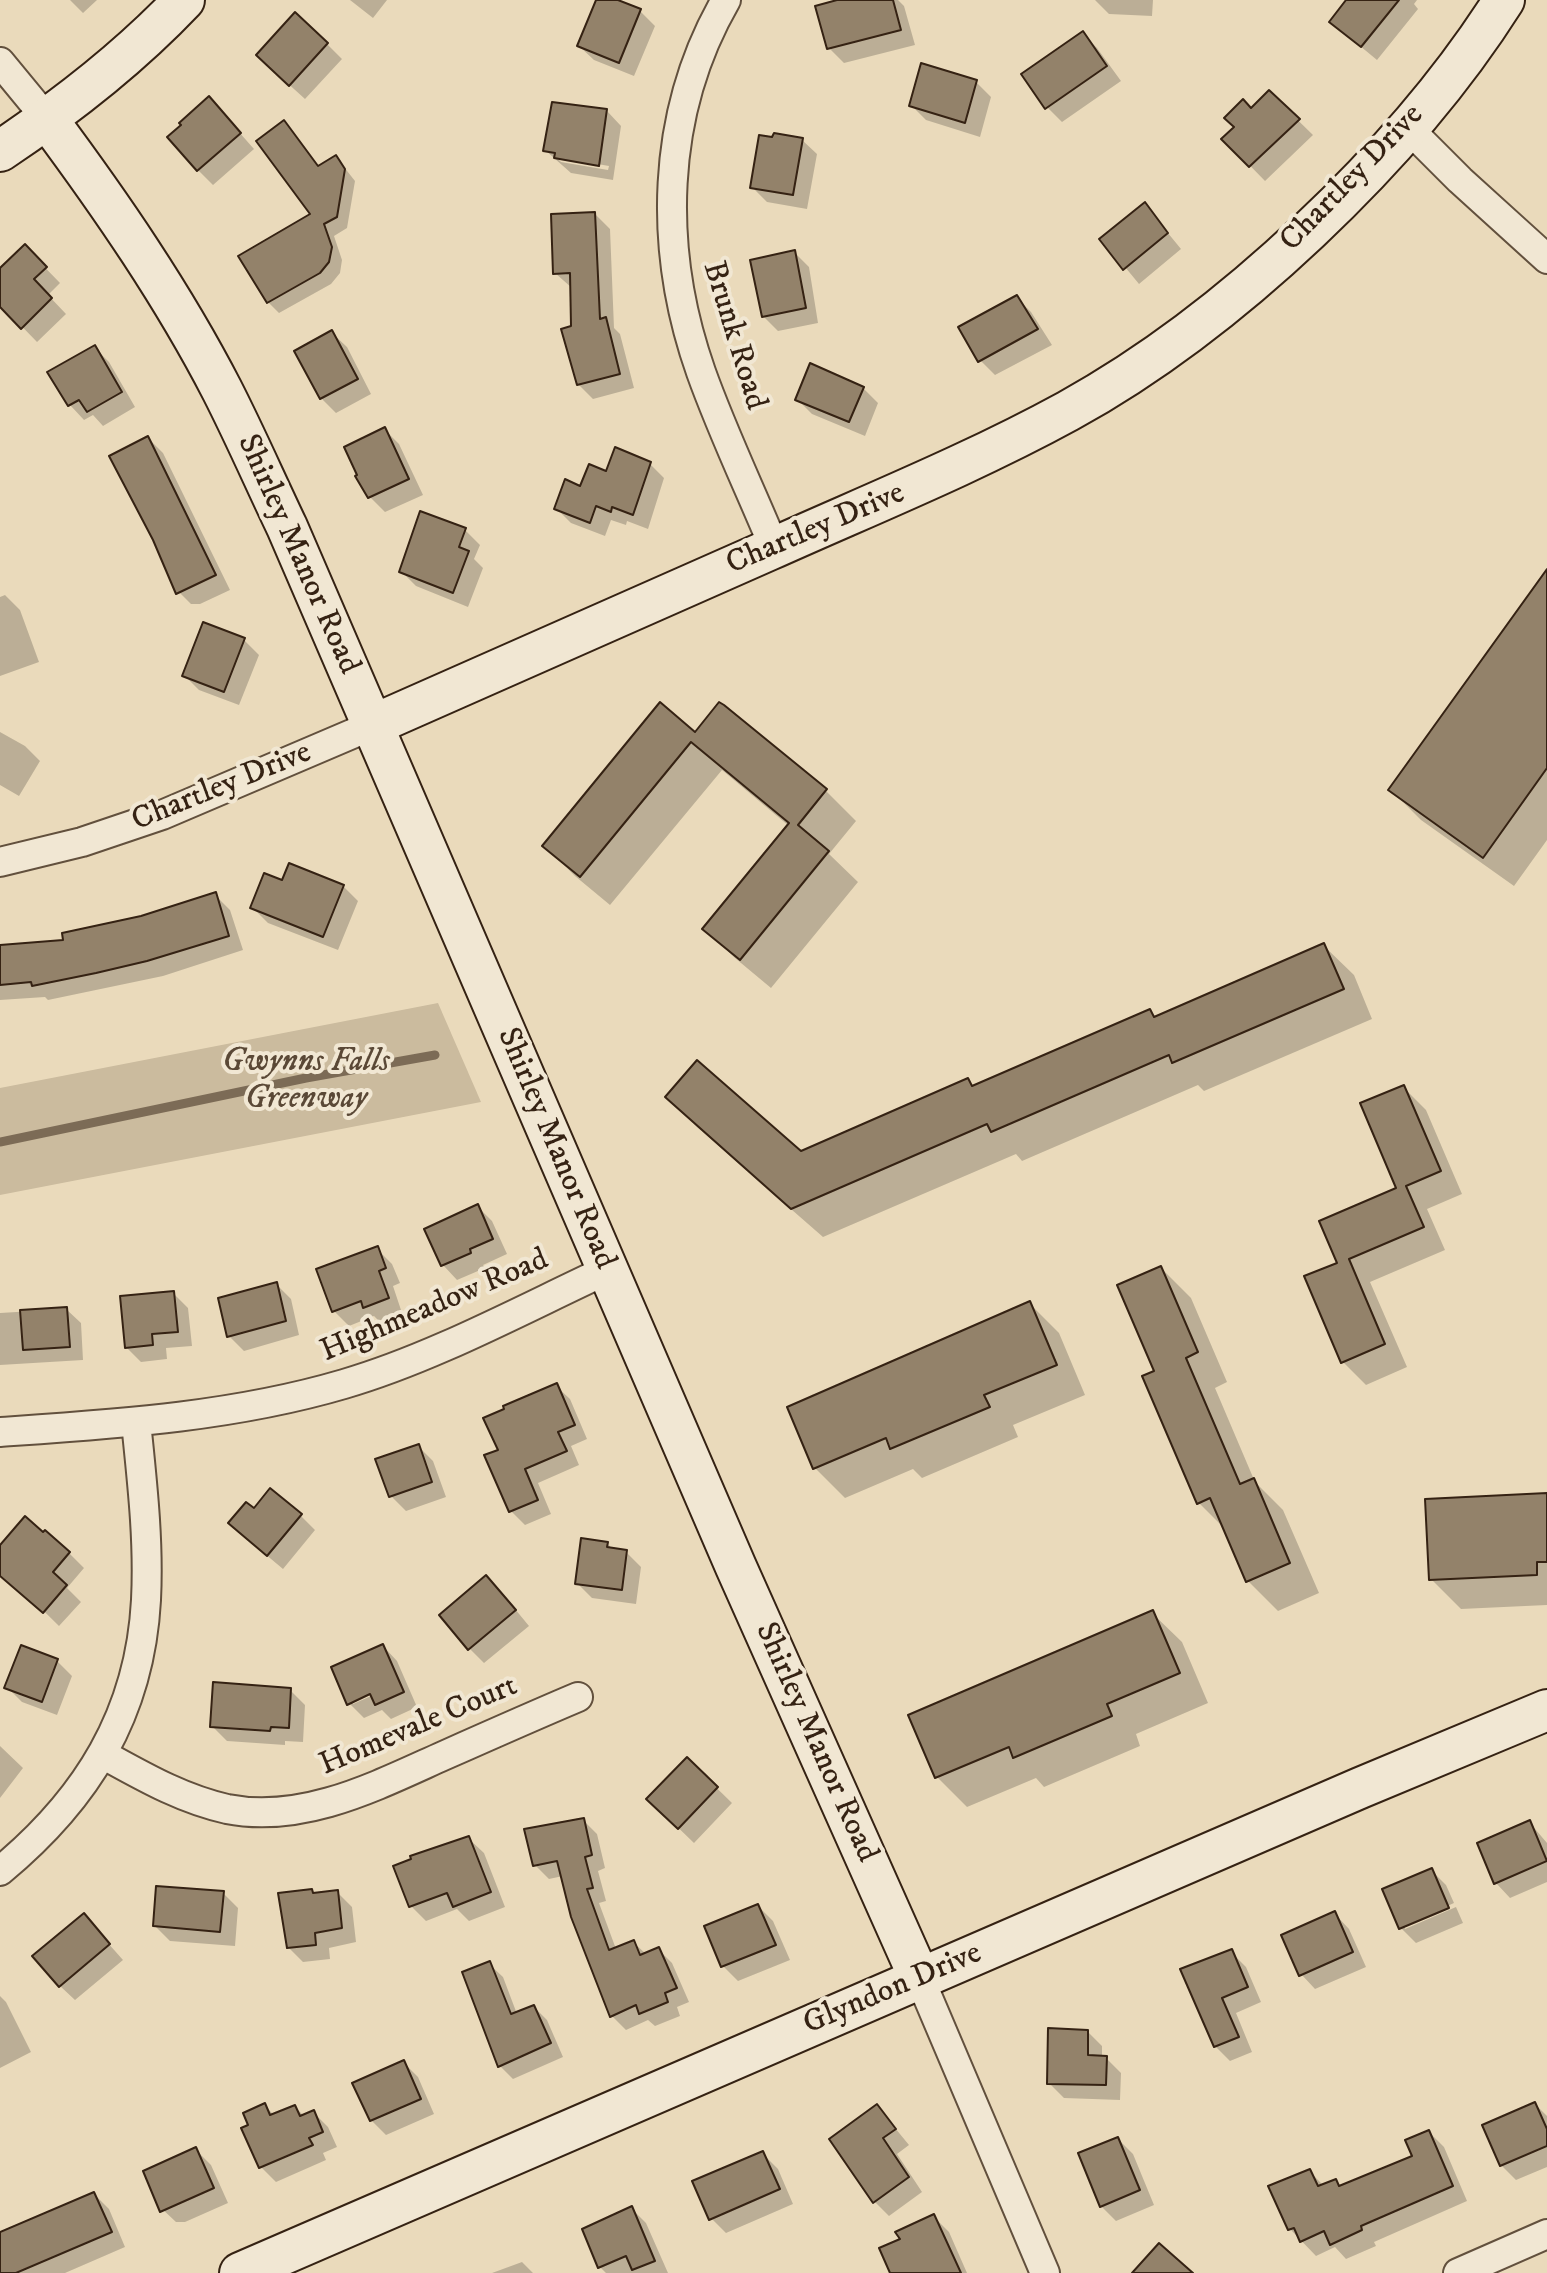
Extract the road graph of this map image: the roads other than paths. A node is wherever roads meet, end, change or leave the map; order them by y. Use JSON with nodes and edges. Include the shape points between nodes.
{"nodes":[{"id":1,"x":184,"y":0,"type":"edge"},
{"id":2,"x":726,"y":0,"type":"edge"},
{"id":3,"x":1504,"y":0,"type":"edge"},
{"id":4,"x":0,"y":62,"type":"edge"},
{"id":5,"x":47,"y":119,"type":"junction"},
{"id":6,"x":1407,"y":127,"type":"junction"},
{"id":7,"x":0,"y":151,"type":"edge"},
{"id":8,"x":1547,"y":259,"type":"edge"},
{"id":9,"x":774,"y":547,"type":"junction"},
{"id":10,"x":373,"y":725,"type":"junction"},
{"id":11,"x":0,"y":862,"type":"edge"},
{"id":12,"x":607,"y":1270,"type":"junction"},
{"id":13,"x":136,"y":1422,"type":"junction"},
{"id":14,"x":0,"y":1432,"type":"edge"},
{"id":15,"x":578,"y":1697,"type":"dead end"},
{"id":16,"x":1547,"y":1710,"type":"edge"},
{"id":17,"x":104,"y":1755,"type":"junction"},
{"id":18,"x":0,"y":1871,"type":"edge"},
{"id":19,"x":920,"y":1979,"type":"junction"},
{"id":20,"x":1547,"y":2234,"type":"edge"},
{"id":21,"x":240,"y":2273,"type":"edge"},
{"id":22,"x":1045,"y":2273,"type":"edge"},
{"id":23,"x":1458,"y":2273,"type":"edge"}],
"edges":[{"from":1,"to":5,"type":"street"},
{"from":2,"to":9,"type":"street","name":"Brunk Road","via":[[694,67],[677,133],[670,187],[672,243],[681,304],[701,372]]},
{"from":3,"to":6,"type":"street","name":"Chartley Drive"},
{"from":4,"to":5,"type":"street","name":"Shirley Manor Road"},
{"from":5,"to":7,"type":"street"},
{"from":5,"to":10,"type":"street","name":"Shirley Manor Road","via":[[112,208],[221,389]]},
{"from":6,"to":8,"type":"street"},
{"from":6,"to":9,"type":"street","name":"Chartley Drive","via":[[1350,191],[1284,252],[1135,369],[1069,410],[933,480]]},
{"from":9,"to":10,"type":"street","name":"Chartley Drive"},
{"from":10,"to":11,"type":"street","name":"Chartley Drive","via":[[162,815]]},
{"from":10,"to":12,"type":"street","name":"Shirley Manor Road"},
{"from":12,"to":13,"type":"street","name":"Highmeadow Road","via":[[347,1384],[212,1414]]},
{"from":12,"to":19,"type":"street","name":"Shirley Manor Road"},
{"from":13,"to":14,"type":"street","name":"Highmeadow Road"},
{"from":13,"to":17,"type":"street","via":[[146,1525],[146,1601],[126,1705]]},
{"from":15,"to":17,"type":"street","name":"Homevale Court","via":[[370,1789],[278,1812],[228,1809],[173,1793]]},
{"from":16,"to":19,"type":"street","name":"Glyndon Drive"},
{"from":17,"to":18,"type":"street","via":[[61,1813]]},
{"from":19,"to":21,"type":"street","name":"Glyndon Drive"},
{"from":19,"to":22,"type":"street","name":"Shirley Manor Road"},
{"from":20,"to":23,"type":"street"}]}
